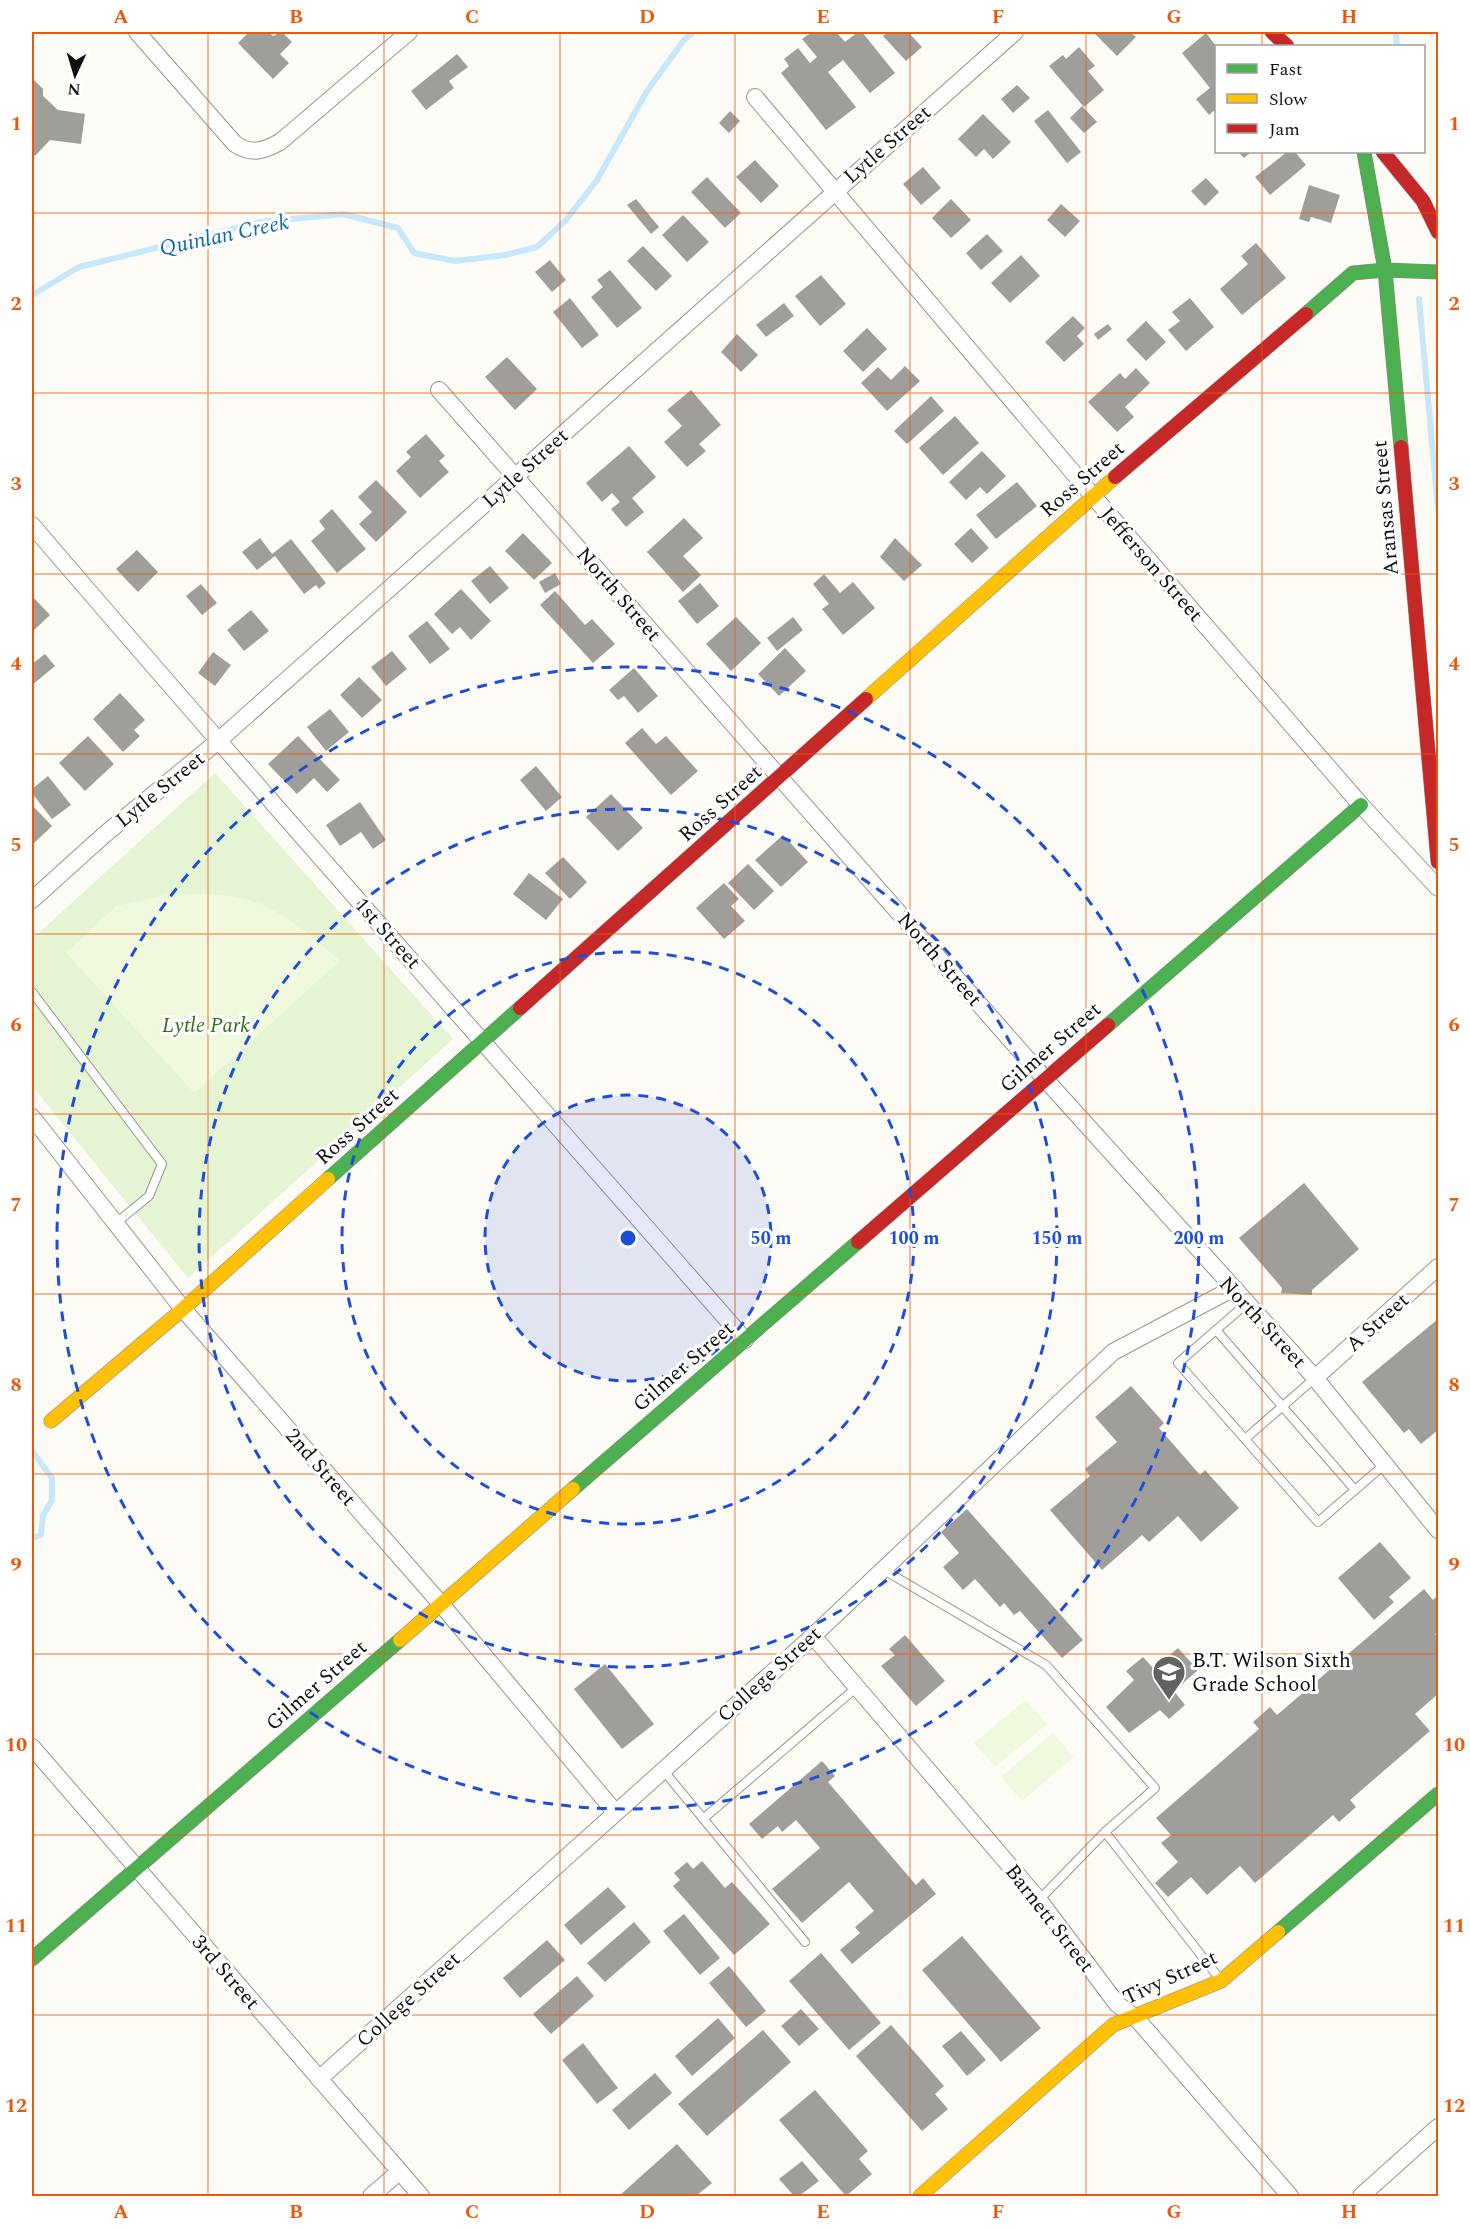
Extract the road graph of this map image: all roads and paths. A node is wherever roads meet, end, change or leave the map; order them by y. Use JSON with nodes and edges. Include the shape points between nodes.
{"nodes":[{"id":1,"x":137,"y":32,"type":"edge"},
{"id":2,"x":409,"y":32,"type":"edge"},
{"id":3,"x":1015,"y":32,"type":"edge"},
{"id":4,"x":1272,"y":32,"type":"edge"},
{"id":5,"x":1286,"y":45,"type":"edge"},
{"id":6,"x":755,"y":97,"type":"dead end"},
{"id":7,"x":1364,"y":153,"type":"edge"},
{"id":8,"x":1384,"y":153,"type":"edge"},
{"id":9,"x":836,"y":189,"type":"junction"},
{"id":10,"x":1438,"y":232,"type":"edge"},
{"id":11,"x":1385,"y":270,"type":"junction"},
{"id":12,"x":1438,"y":272,"type":"edge"},
{"id":13,"x":439,"y":390,"type":"dead end"},
{"id":14,"x":516,"y":476,"type":"junction"},
{"id":15,"x":1093,"y":496,"type":"junction"},
{"id":16,"x":32,"y":525,"type":"edge"},
{"id":17,"x":217,"y":742,"type":"junction"},
{"id":18,"x":780,"y":778,"type":"junction"},
{"id":19,"x":1361,"y":805,"type":"junction"},
{"id":20,"x":1438,"y":862,"type":"edge"},
{"id":21,"x":1438,"y":888,"type":"edge"},
{"id":22,"x":32,"y":900,"type":"edge"},
{"id":23,"x":32,"y":992,"type":"edge"},
{"id":24,"x":484,"y":1041,"type":"junction"},
{"id":25,"x":1045,"y":1079,"type":"junction"},
{"id":26,"x":32,"y":1117,"type":"edge"},
{"id":27,"x":116,"y":1223,"type":"junction"},
{"id":28,"x":1438,"y":1267,"type":"edge"},
{"id":29,"x":1232,"y":1289,"type":"junction"},
{"id":30,"x":1246,"y":1304,"type":"junction"},
{"id":31,"x":183,"y":1309,"type":"junction"},
{"id":32,"x":1216,"y":1330,"type":"junction"},
{"id":33,"x":745,"y":1340,"type":"junction"},
{"id":34,"x":1315,"y":1378,"type":"junction"},
{"id":35,"x":1283,"y":1406,"type":"junction"},
{"id":36,"x":51,"y":1422,"type":"dead end"},
{"id":37,"x":1245,"y":1439,"type":"junction"},
{"id":38,"x":1385,"y":1464,"type":"junction"},
{"id":39,"x":1355,"y":1490,"type":"junction"},
{"id":40,"x":1438,"y":1530,"type":"edge"},
{"id":41,"x":882,"y":1569,"type":"junction"},
{"id":42,"x":441,"y":1604,"type":"junction"},
{"id":43,"x":813,"y":1636,"type":"junction"},
{"id":44,"x":857,"y":1687,"type":"junction"},
{"id":45,"x":32,"y":1747,"type":"edge"},
{"id":46,"x":662,"y":1770,"type":"junction"},
{"id":47,"x":1438,"y":1794,"type":"edge"},
{"id":48,"x":615,"y":1812,"type":"junction"},
{"id":49,"x":703,"y":1819,"type":"junction"},
{"id":50,"x":1105,"y":1832,"type":"junction"},
{"id":51,"x":137,"y":1869,"type":"junction"},
{"id":52,"x":1039,"y":1900,"type":"junction"},
{"id":53,"x":805,"y":1942,"type":"dead end"},
{"id":54,"x":32,"y":1959,"type":"edge"},
{"id":55,"x":1221,"y":1981,"type":"junction"},
{"id":56,"x":1136,"y":2018,"type":"junction"},
{"id":57,"x":319,"y":2079,"type":"junction"},
{"id":58,"x":1438,"y":2127,"type":"edge"},
{"id":59,"x":399,"y":2172,"type":"junction"},
{"id":60,"x":371,"y":2196,"type":"edge"},
{"id":61,"x":421,"y":2196,"type":"edge"},
{"id":62,"x":920,"y":2196,"type":"edge"},
{"id":63,"x":1290,"y":2196,"type":"edge"},
{"id":64,"x":1361,"y":2196,"type":"edge"}],
"edges":[{"from":1,"to":2,"type":"street","via":[[235,144],[245,151],[263,152],[280,142]]},
{"from":3,"to":9,"type":"street","name":"Lytle Street"},
{"from":4,"to":5,"type":"street"},
{"from":6,"to":9,"type":"street","name":"Jefferson Street"},
{"from":7,"to":11,"type":"street","name":"Aransas Street"},
{"from":8,"to":10,"type":"street","via":[[1423,201]]},
{"from":9,"to":14,"type":"street","name":"Lytle Street"},
{"from":9,"to":15,"type":"street","name":"Jefferson Street"},
{"from":11,"to":12,"type":"street","name":"Ross Street"},
{"from":11,"to":15,"type":"street","name":"Ross Street","via":[[1353,273]]},
{"from":11,"to":20,"type":"street","name":"Aransas Street"},
{"from":13,"to":14,"type":"street","name":"North Street"},
{"from":14,"to":17,"type":"street","name":"Lytle Street"},
{"from":14,"to":18,"type":"street","name":"North Street"},
{"from":15,"to":18,"type":"street","name":"Ross Street"},
{"from":15,"to":19,"type":"street","name":"Jefferson Street"},
{"from":16,"to":17,"type":"street","name":"1st Street"},
{"from":17,"to":22,"type":"street","name":"Lytle Street"},
{"from":17,"to":24,"type":"street","name":"1st Street"},
{"from":18,"to":24,"type":"street","name":"Ross Street"},
{"from":18,"to":25,"type":"street","name":"North Street"},
{"from":19,"to":21,"type":"street","name":"Jefferson Street"},
{"from":19,"to":25,"type":"street","name":"Gilmer Street"},
{"from":23,"to":27,"type":"lane","via":[[162,1164],[148,1196]]},
{"from":24,"to":31,"type":"street","name":"Ross Street"},
{"from":24,"to":33,"type":"street","name":"1st Street"},
{"from":25,"to":29,"type":"street","name":"North Street"},
{"from":25,"to":33,"type":"street","name":"Gilmer Street"},
{"from":26,"to":27,"type":"street","name":"2nd Street"},
{"from":27,"to":31,"type":"street","name":"2nd Street"},
{"from":28,"to":34,"type":"street","name":"A Street"},
{"from":29,"to":30,"type":"street","name":"North Street"},
{"from":29,"to":41,"type":"street","name":"College Street","via":[[1113,1352]]},
{"from":30,"to":32,"type":"lane"},
{"from":30,"to":34,"type":"street","name":"North Street"},
{"from":31,"to":36,"type":"street","name":"Ross Street"},
{"from":31,"to":42,"type":"street","name":"2nd Street"},
{"from":32,"to":35,"type":"lane"},
{"from":32,"to":37,"type":"lane","via":[[1178,1364]]},
{"from":33,"to":42,"type":"street","name":"Gilmer Street"},
{"from":34,"to":35,"type":"lane"},
{"from":34,"to":38,"type":"street","name":"North Street"},
{"from":35,"to":37,"type":"lane"},
{"from":35,"to":39,"type":"lane"},
{"from":37,"to":39,"type":"lane","via":[[1318,1522]]},
{"from":38,"to":39,"type":"lane"},
{"from":38,"to":40,"type":"street","name":"North Street"},
{"from":41,"to":43,"type":"street","name":"College Street"},
{"from":41,"to":50,"type":"lane","via":[[1046,1665],[1155,1788]]},
{"from":42,"to":48,"type":"street","name":"2nd Street"},
{"from":42,"to":51,"type":"street","name":"Gilmer Street"},
{"from":43,"to":44,"type":"street","name":"Barnett Street"},
{"from":43,"to":46,"type":"street","name":"College Street"},
{"from":44,"to":49,"type":"lane"},
{"from":44,"to":52,"type":"street","name":"Barnett Street"},
{"from":45,"to":51,"type":"street","name":"3rd Street"},
{"from":46,"to":48,"type":"street","name":"College Street"},
{"from":46,"to":49,"type":"lane"},
{"from":47,"to":55,"type":"street","name":"Tivy Street"},
{"from":48,"to":57,"type":"street","name":"College Street"},
{"from":49,"to":53,"type":"lane"},
{"from":50,"to":52,"type":"lane"},
{"from":50,"to":55,"type":"lane"},
{"from":51,"to":54,"type":"street","name":"Gilmer Street"},
{"from":51,"to":57,"type":"street","name":"3rd Street"},
{"from":52,"to":56,"type":"street","name":"Barnett Street","via":[[1117,2004]]},
{"from":55,"to":56,"type":"street","name":"Tivy Street"},
{"from":56,"to":62,"type":"street","name":"Tivy Street","via":[[1113,2025]]},
{"from":56,"to":63,"type":"street","name":"Barnett Street"},
{"from":57,"to":59,"type":"street","name":"3rd Street"},
{"from":58,"to":64,"type":"street"},
{"from":59,"to":60,"type":"street"},
{"from":59,"to":61,"type":"street","name":"3rd Street"}]}
